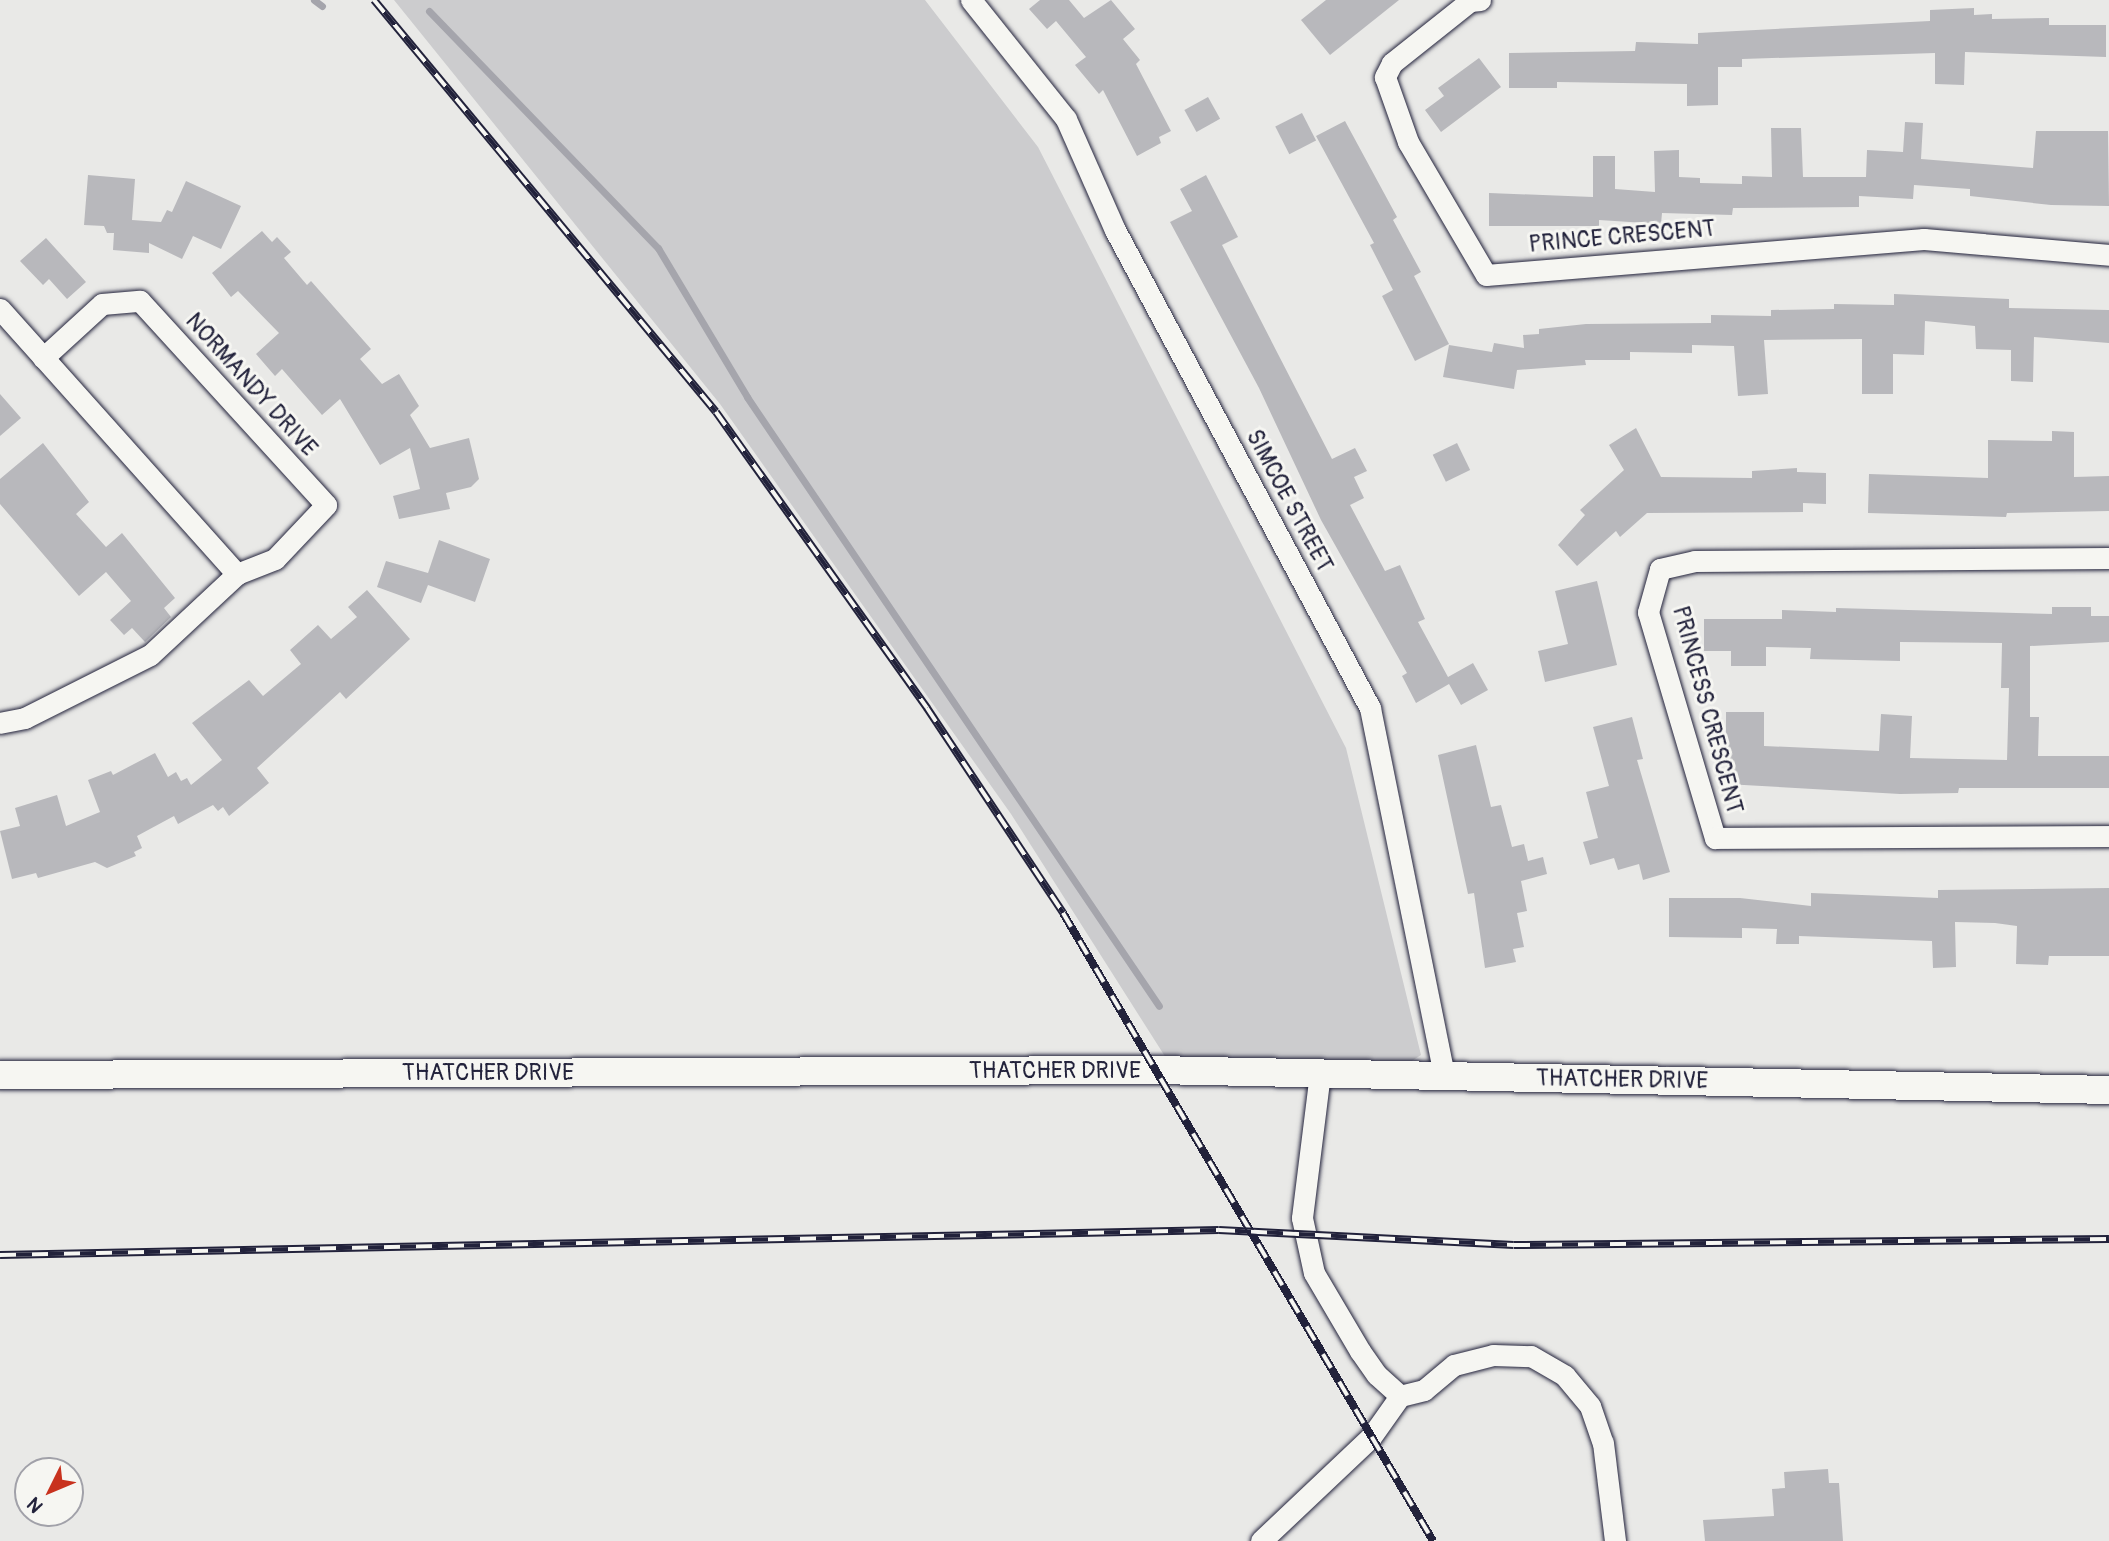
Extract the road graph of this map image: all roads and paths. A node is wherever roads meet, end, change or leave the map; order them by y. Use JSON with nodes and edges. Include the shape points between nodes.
{"nodes":[{"id":1,"x":971,"y":0,"type":"edge"},
{"id":2,"x":1480,"y":0,"type":"edge"},
{"id":3,"x":2109,"y":255,"type":"edge"},
{"id":4,"x":0,"y":309,"type":"edge"},
{"id":5,"x":43,"y":358,"type":"junction"},
{"id":6,"x":2109,"y":558,"type":"edge"},
{"id":7,"x":237,"y":574,"type":"junction"},
{"id":8,"x":0,"y":723,"type":"edge"},
{"id":9,"x":2109,"y":836,"type":"edge"},
{"id":10,"x":1320,"y":1073,"type":"junction"},
{"id":11,"x":0,"y":1074,"type":"edge"},
{"id":12,"x":1444,"y":1076,"type":"junction"},
{"id":13,"x":2109,"y":1090,"type":"edge"},
{"id":14,"x":1400,"y":1396,"type":"junction"},
{"id":15,"x":1262,"y":1541,"type":"edge"},
{"id":16,"x":1615,"y":1541,"type":"edge"}],
"edges":[{"from":1,"to":12,"type":"street","name":"SIMCOE STREET","via":[[1066,119],[1115,230],[1370,708]]},
{"from":2,"to":3,"type":"street","name":"PRINCE CRESCENT","via":[[1470,1],[1392,63],[1385,77],[1408,142],[1486,275],[1923,239]]},
{"from":4,"to":5,"type":"street"},
{"from":5,"to":7,"type":"street"},
{"from":5,"to":7,"type":"street","name":"NORMANDY DRIVE","via":[[102,304],[140,301],[326,505],[275,559]]},
{"from":6,"to":9,"type":"street","name":"PRINCESS CRESCENT","via":[[1695,561],[1660,569],[1648,612],[1715,838]]},
{"from":7,"to":8,"type":"street","name":"NORMANDY DRIVE","via":[[150,655],[25,718]]},
{"from":10,"to":11,"type":"main road","name":"THATCHER DRIVE"},
{"from":10,"to":12,"type":"main road","name":"THATCHER DRIVE"},
{"from":10,"to":14,"type":"street","via":[[1302,1218],[1314,1273],[1377,1376]]},
{"from":12,"to":13,"type":"main road","name":"THATCHER DRIVE"},
{"from":14,"to":15,"type":"street","via":[[1371,1437]]},
{"from":14,"to":16,"type":"street","via":[[1424,1390],[1454,1365],[1493,1354],[1531,1356],[1565,1376],[1590,1406],[1603,1443]]}]}
